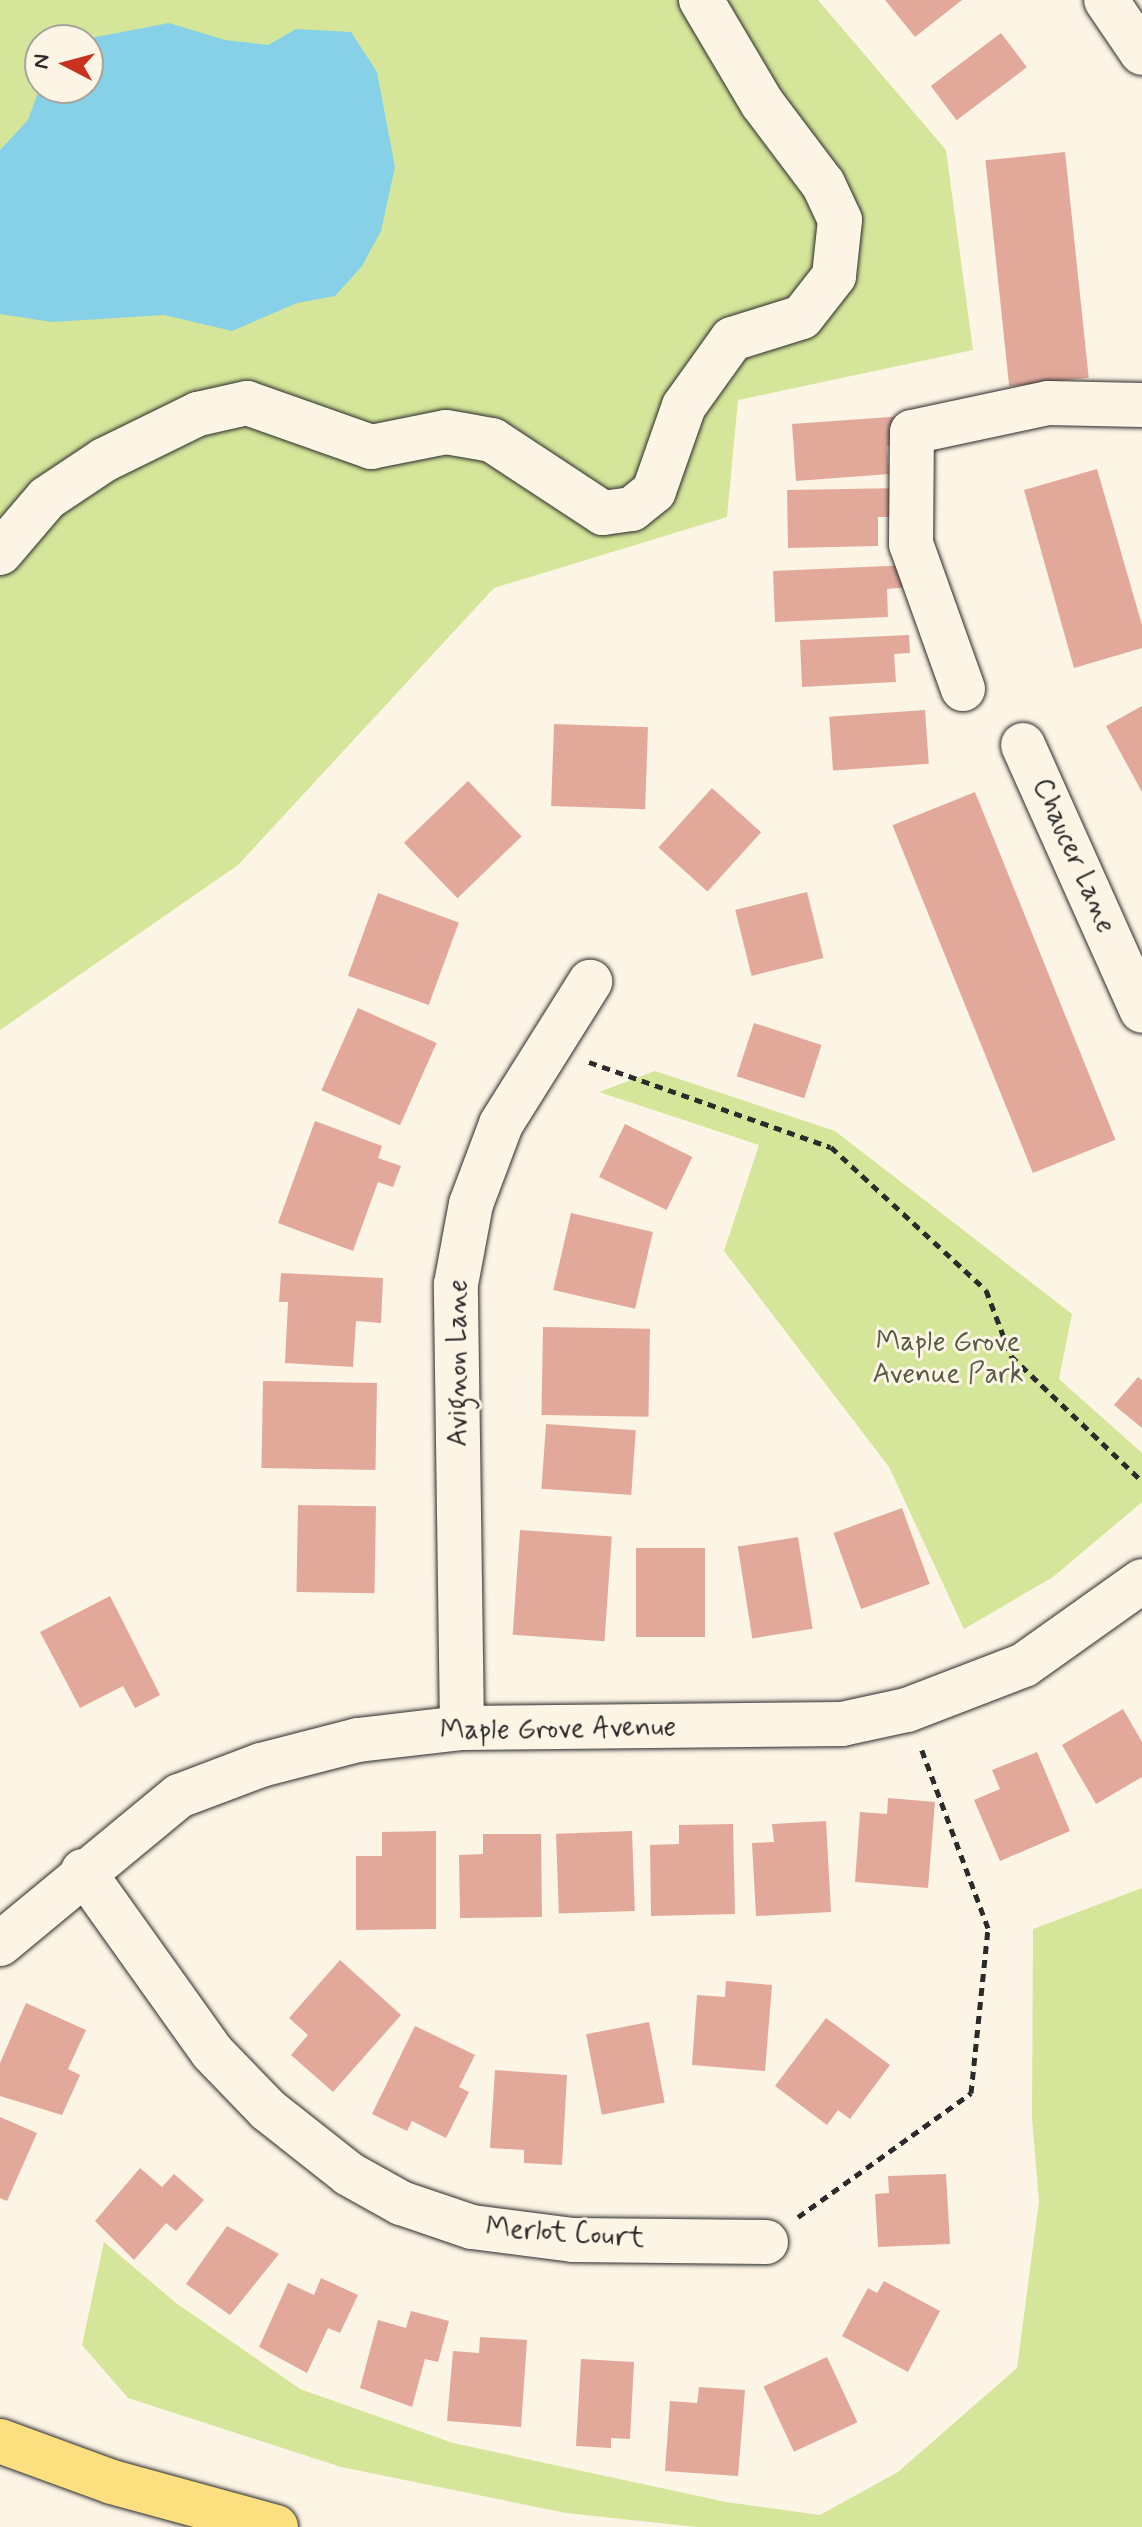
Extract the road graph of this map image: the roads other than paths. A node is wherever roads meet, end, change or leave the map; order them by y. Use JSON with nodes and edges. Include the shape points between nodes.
{"nodes":[{"id":1,"x":701,"y":0,"type":"edge"},
{"id":2,"x":1106,"y":0,"type":"edge"},
{"id":3,"x":1142,"y":53,"type":"edge"},
{"id":4,"x":1142,"y":405,"type":"edge"},
{"id":5,"x":0,"y":553,"type":"edge"},
{"id":6,"x":963,"y":689,"type":"dead end"},
{"id":7,"x":1023,"y":745,"type":"dead end"},
{"id":8,"x":590,"y":982,"type":"dead end"},
{"id":9,"x":1142,"y":1011,"type":"edge"},
{"id":10,"x":1142,"y":1581,"type":"edge"},
{"id":11,"x":462,"y":1728,"type":"junction"},
{"id":12,"x":83,"y":1871,"type":"junction"},
{"id":13,"x":0,"y":1944,"type":"edge"},
{"id":14,"x":766,"y":2242,"type":"road end"},
{"id":15,"x":0,"y":2441,"type":"edge"},
{"id":16,"x":276,"y":2527,"type":"edge"}],
"edges":[{"from":1,"to":5,"type":"street","via":[[762,103],[823,184],[840,220],[834,276],[802,317],[732,339],[684,406],[654,491],[632,509],[603,513],[492,440],[446,432],[371,447],[247,403],[198,414],[104,460],[47,498]]},
{"from":2,"to":3,"type":"street"},
{"from":4,"to":6,"type":"street","via":[[1048,403],[912,432],[911,544]]},
{"from":7,"to":9,"type":"street","name":"Chaucer Lane"},
{"from":8,"to":11,"type":"street","name":"Avignon Lane","via":[[501,1124],[471,1204],[456,1284]]},
{"from":10,"to":11,"type":"street","name":"Maple Grove Avenue","via":[[1024,1665],[907,1710],[842,1724]]},
{"from":11,"to":12,"type":"street","name":"Maple Grove Avenue","via":[[358,1740],[261,1765],[179,1796]]},
{"from":12,"to":13,"type":"street","name":"Maple Grove Avenue"},
{"from":12,"to":14,"type":"street","name":"Merlot Court","via":[[212,2052],[268,2110],[349,2174],[401,2203],[472,2227],[573,2240]]},
{"from":15,"to":16,"type":"main road","via":[[112,2482]]}]}
